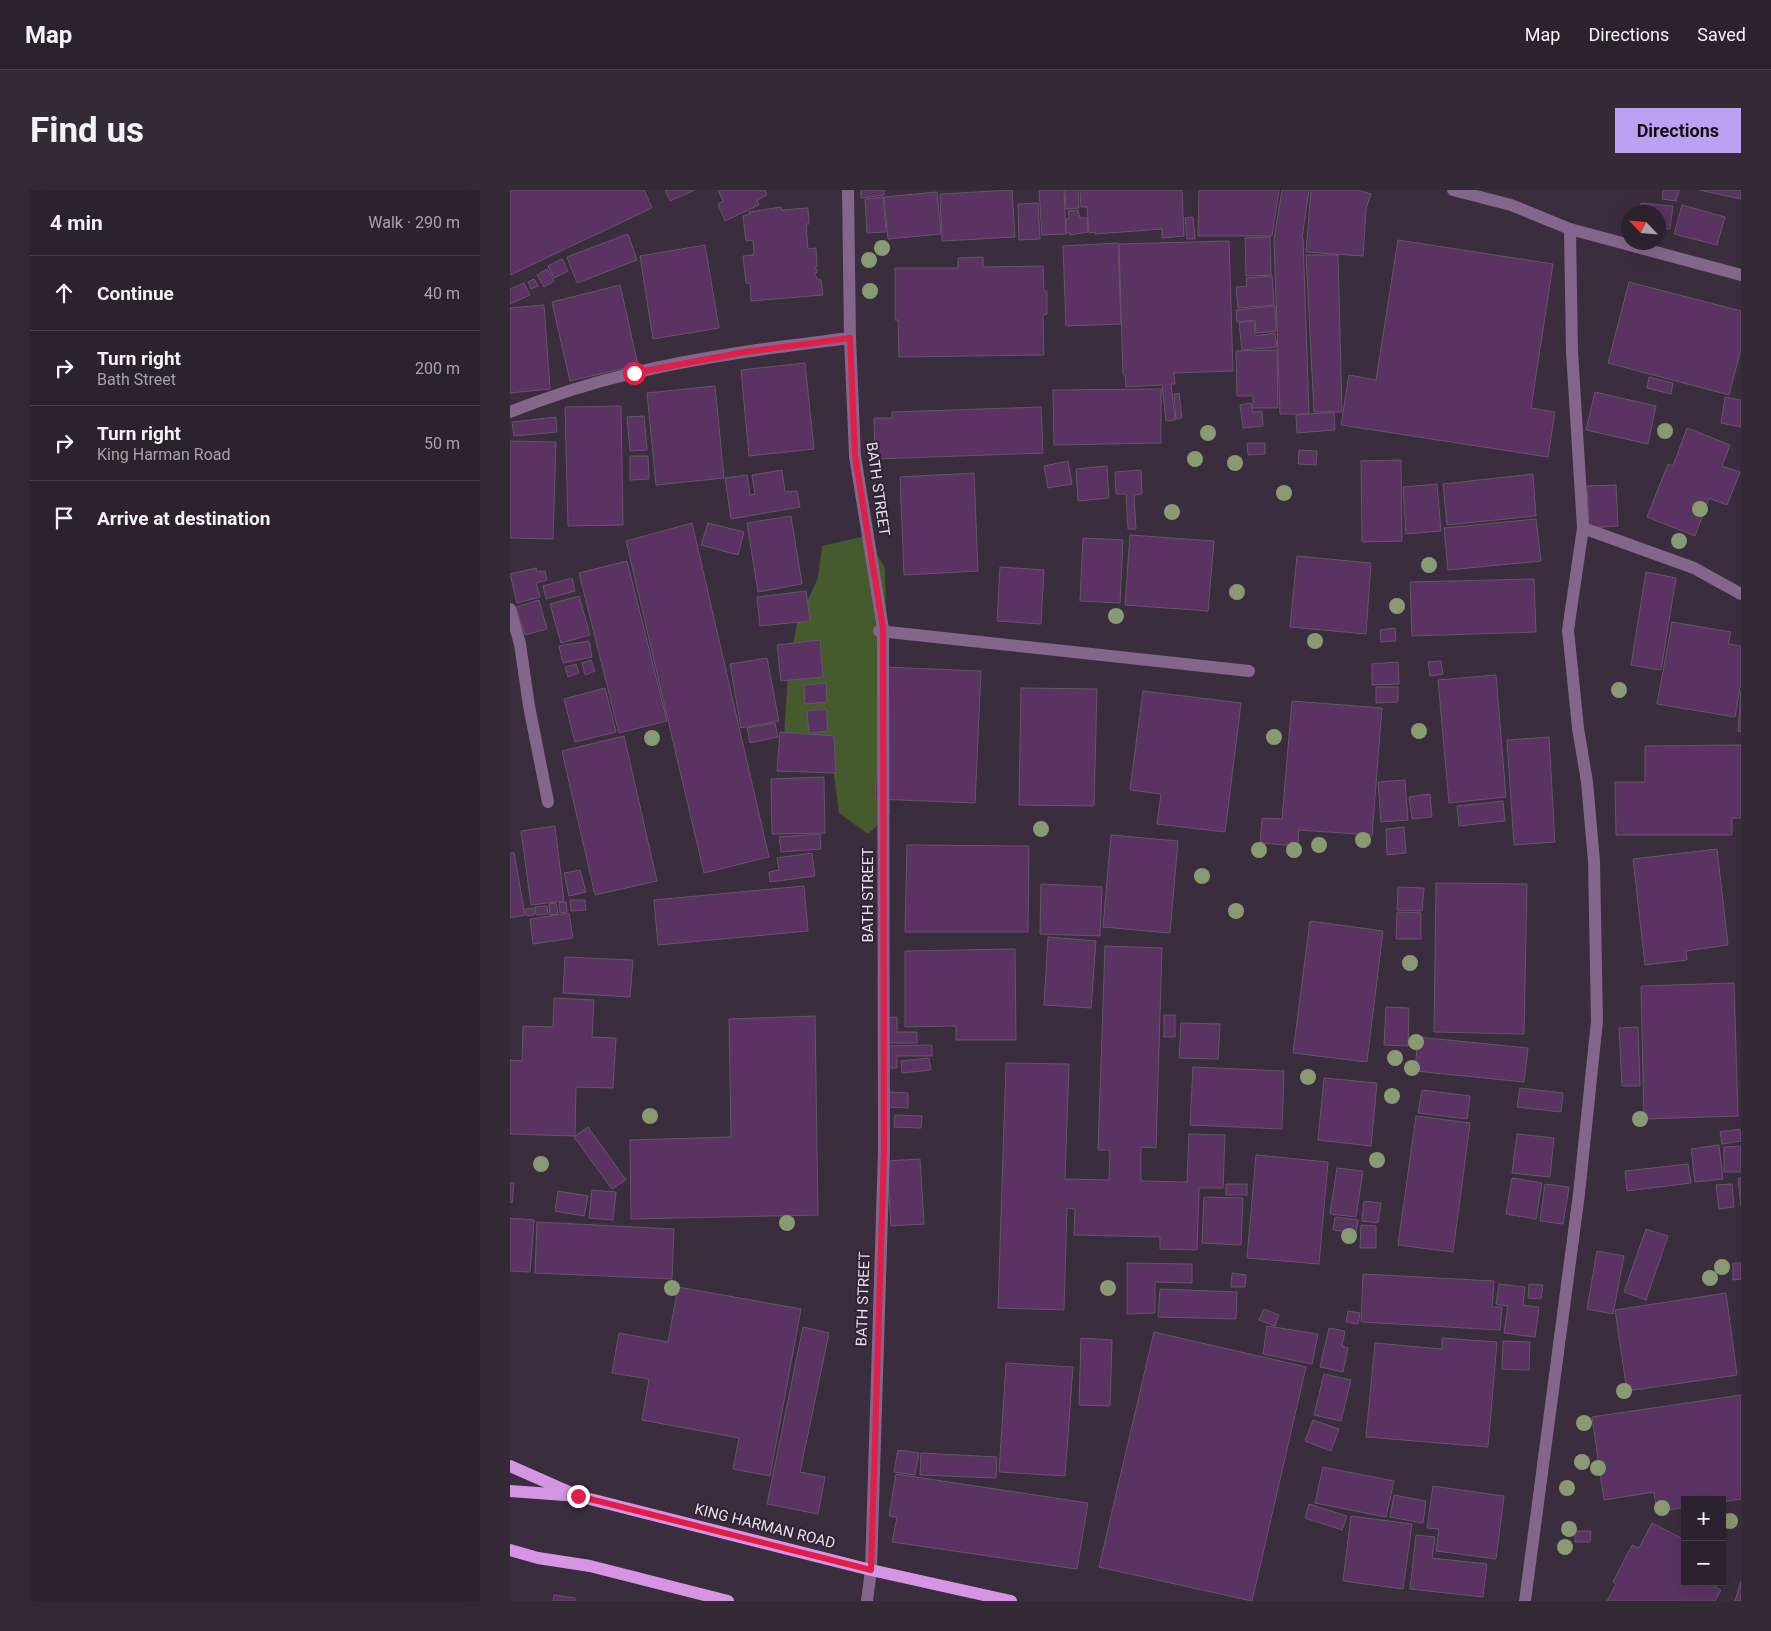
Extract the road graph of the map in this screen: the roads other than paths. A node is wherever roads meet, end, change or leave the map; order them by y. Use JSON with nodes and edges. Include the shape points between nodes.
{"nodes":[{"id":1,"x":848,"y":190,"type":"edge"},
{"id":2,"x":1453,"y":190,"type":"edge"},
{"id":3,"x":1570,"y":229,"type":"junction"},
{"id":4,"x":1741,"y":275,"type":"edge"},
{"id":5,"x":850,"y":338,"type":"junction"},
{"id":6,"x":510,"y":412,"type":"edge"},
{"id":7,"x":1583,"y":528,"type":"junction"},
{"id":8,"x":1741,"y":594,"type":"edge"},
{"id":9,"x":510,"y":609,"type":"edge"},
{"id":10,"x":883,"y":628,"type":"junction"},
{"id":11,"x":1249,"y":671,"type":"dead end"},
{"id":12,"x":548,"y":802,"type":"dead end"},
{"id":13,"x":510,"y":1466,"type":"edge"},
{"id":14,"x":510,"y":1491,"type":"edge"},
{"id":15,"x":578,"y":1496,"type":"junction"},
{"id":16,"x":510,"y":1550,"type":"edge"},
{"id":17,"x":510,"y":1557,"type":"edge"},
{"id":18,"x":538,"y":1558,"type":"junction"},
{"id":19,"x":871,"y":1570,"type":"junction"},
{"id":20,"x":728,"y":1601,"type":"edge"},
{"id":21,"x":867,"y":1601,"type":"edge"},
{"id":22,"x":1011,"y":1601,"type":"edge"},
{"id":23,"x":1525,"y":1601,"type":"edge"}],
"edges":[{"from":1,"to":5,"type":"street","name":"BATH STREET"},
{"from":2,"to":3,"type":"street","via":[[1511,205]]},
{"from":3,"to":4,"type":"street"},
{"from":3,"to":7,"type":"street","via":[[1572,352]]},
{"from":5,"to":6,"type":"street","via":[[745,352],[634,373],[554,395]]},
{"from":5,"to":10,"type":"street","name":"BATH STREET","via":[[855,456]]},
{"from":7,"to":8,"type":"street","via":[[1694,568]]},
{"from":7,"to":23,"type":"street","via":[[1568,630],[1594,861],[1597,1021],[1579,1194]]},
{"from":9,"to":12,"type":"street","via":[[520,644]]},
{"from":10,"to":11,"type":"street","via":[[879,631]]},
{"from":10,"to":19,"type":"street","name":"BATH STREET","via":[[884,1151]]},
{"from":13,"to":15,"type":"main road"},
{"from":14,"to":15,"type":"main road","name":"KING HARMAN ROAD"},
{"from":15,"to":19,"type":"main road","name":"KING HARMAN ROAD"},
{"from":16,"to":18,"type":"main road"},
{"from":17,"to":18,"type":"main road"},
{"from":18,"to":20,"type":"main road","via":[[590,1566]]},
{"from":19,"to":21,"type":"street","name":"BATH STREET"},
{"from":19,"to":22,"type":"main road","name":"KING HARMAN ROAD"}]}
